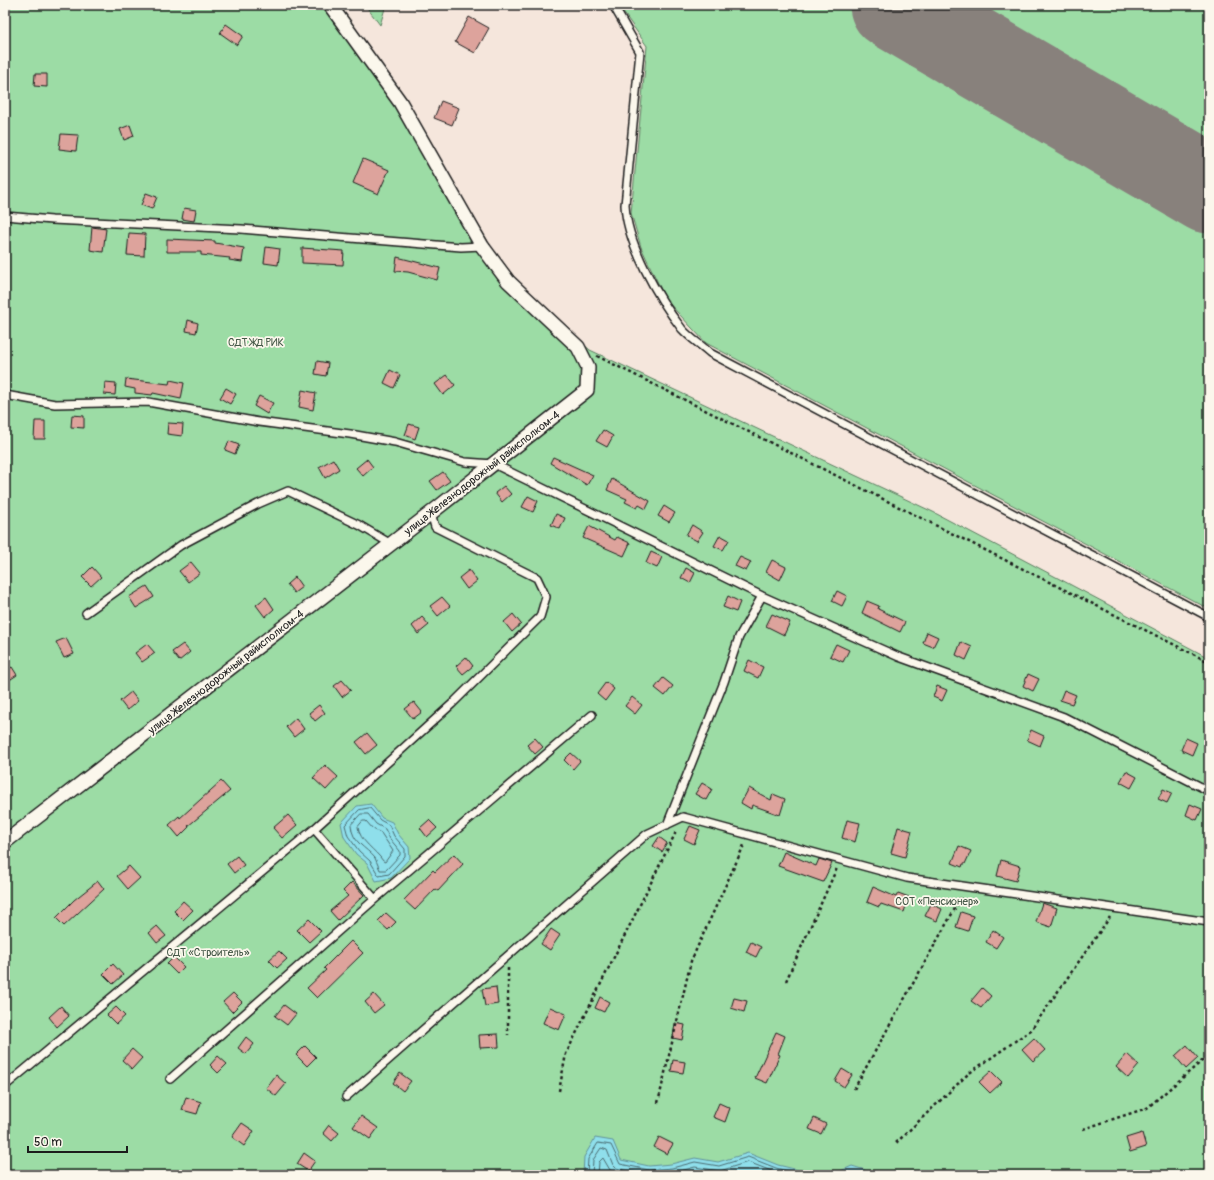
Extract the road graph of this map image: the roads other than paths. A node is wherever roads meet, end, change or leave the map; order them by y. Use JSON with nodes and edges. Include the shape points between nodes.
{"nodes":[{"id":1,"x":330,"y":5,"type":"edge"},
{"id":2,"x":613,"y":5,"type":"edge"},
{"id":3,"x":5,"y":216,"type":"edge"},
{"id":4,"x":482,"y":246,"type":"junction"},
{"id":5,"x":5,"y":395,"type":"edge"},
{"id":6,"x":496,"y":466,"type":"junction"},
{"id":7,"x":431,"y":513,"type":"junction"},
{"id":8,"x":391,"y":544,"type":"junction"},
{"id":9,"x":762,"y":596,"type":"junction"},
{"id":10,"x":86,"y":613,"type":"dead end"},
{"id":11,"x":1209,"y":617,"type":"edge"},
{"id":12,"x":592,"y":715,"type":"dead end"},
{"id":13,"x":1209,"y":791,"type":"edge"},
{"id":14,"x":667,"y":825,"type":"junction"},
{"id":15,"x":314,"y":829,"type":"junction"},
{"id":16,"x":5,"y":842,"type":"edge"},
{"id":17,"x":375,"y":899,"type":"junction"},
{"id":18,"x":1209,"y":922,"type":"edge"},
{"id":19,"x":170,"y":1079,"type":"dead end"},
{"id":20,"x":5,"y":1086,"type":"edge"},
{"id":21,"x":346,"y":1097,"type":"dead end"}],
"edges":[{"from":1,"to":4,"type":"street","name":"улица Железнодорожный райисполком-4","via":[[400,102]]},
{"from":2,"to":11,"type":"lane","via":[[640,52],[625,205],[626,219],[632,239],[661,300],[683,330],[710,353]]},
{"from":3,"to":4,"type":"lane","via":[[241,229],[461,247]]},
{"from":4,"to":6,"type":"street","name":"улица Железнодорожный райисполком-4","via":[[508,281],[578,347],[588,367],[587,390]]},
{"from":5,"to":6,"type":"lane","via":[[56,404],[148,402],[395,442],[465,462]]},
{"from":6,"to":7,"type":"street","name":"улица Железнодорожный райисполком-4"},
{"from":6,"to":9,"type":"lane"},
{"from":7,"to":8,"type":"street","name":"улица Железнодорожный райисполком-4"},
{"from":7,"to":15,"type":"lane","via":[[435,526],[537,578],[546,597],[540,617],[452,704]]},
{"from":8,"to":10,"type":"lane","via":[[359,525],[288,491],[181,545]]},
{"from":8,"to":16,"type":"street","name":"улица Железнодорожный райисполком-4"},
{"from":9,"to":13,"type":"lane","via":[[899,657],[1064,717]]},
{"from":9,"to":14,"type":"lane","via":[[739,637],[724,682]]},
{"from":12,"to":17,"type":"lane"},
{"from":14,"to":18,"type":"lane","via":[[683,817],[907,878]]},
{"from":14,"to":21,"type":"lane","via":[[647,834]]},
{"from":15,"to":17,"type":"lane"},
{"from":15,"to":20,"type":"lane"},
{"from":17,"to":19,"type":"lane"}]}
